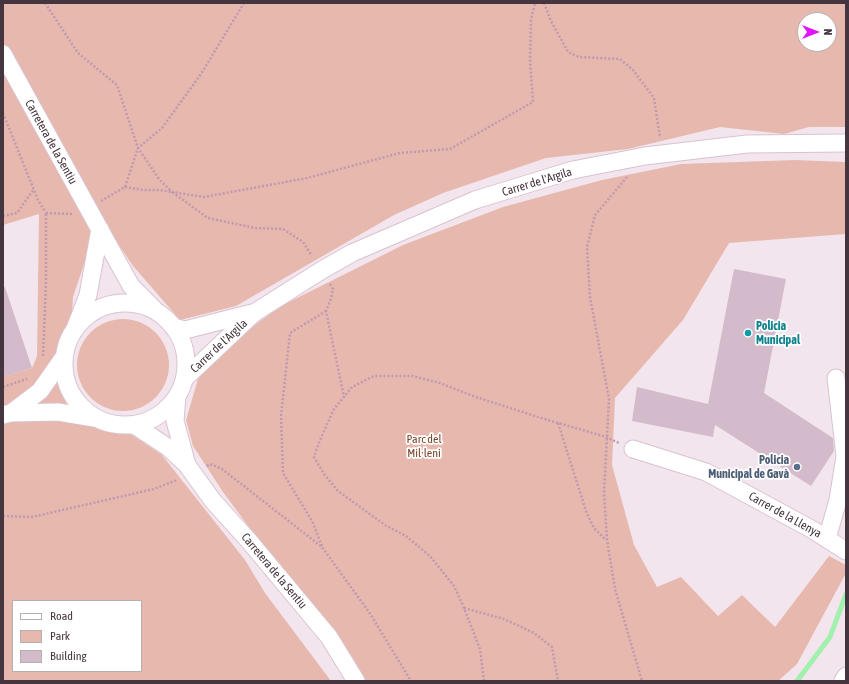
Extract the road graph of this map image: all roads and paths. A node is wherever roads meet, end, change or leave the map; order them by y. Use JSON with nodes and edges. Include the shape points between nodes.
{"nodes":[{"id":1,"x":45,"y":3,"type":"edge"},
{"id":2,"x":244,"y":3,"type":"edge"},
{"id":3,"x":535,"y":3,"type":"edge"},
{"id":4,"x":544,"y":3,"type":"edge"},
{"id":5,"x":3,"y":54,"type":"edge"},
{"id":6,"x":3,"y":114,"type":"edge"},
{"id":7,"x":846,"y":143,"type":"edge"},
{"id":8,"x":138,"y":148,"type":"junction"},
{"id":9,"x":645,"y":156,"type":"junction"},
{"id":10,"x":126,"y":187,"type":"junction"},
{"id":11,"x":34,"y":189,"type":"junction"},
{"id":12,"x":172,"y":192,"type":"junction"},
{"id":13,"x":88,"y":209,"type":"junction"},
{"id":14,"x":46,"y":213,"type":"junction"},
{"id":15,"x":3,"y":216,"type":"edge"},
{"id":16,"x":100,"y":229,"type":"junction"},
{"id":17,"x":312,"y":256,"type":"dead end"},
{"id":18,"x":328,"y":280,"type":"dead end"},
{"id":19,"x":326,"y":311,"type":"junction"},
{"id":20,"x":158,"y":313,"type":"junction"},
{"id":21,"x":254,"y":313,"type":"junction"},
{"id":22,"x":173,"y":327,"type":"junction"},
{"id":23,"x":75,"y":329,"type":"junction"},
{"id":24,"x":64,"y":358,"type":"junction"},
{"id":25,"x":43,"y":363,"type":"dead end"},
{"id":26,"x":33,"y":377,"type":"dead end"},
{"id":27,"x":836,"y":378,"type":"dead end"},
{"id":28,"x":184,"y":380,"type":"junction"},
{"id":29,"x":3,"y":387,"type":"edge"},
{"id":30,"x":177,"y":396,"type":"junction"},
{"id":31,"x":344,"y":398,"type":"junction"},
{"id":32,"x":7,"y":414,"type":"edge"},
{"id":33,"x":97,"y":418,"type":"junction"},
{"id":34,"x":558,"y":423,"type":"junction"},
{"id":35,"x":134,"y":425,"type":"junction"},
{"id":36,"x":606,"y":437,"type":"junction"},
{"id":37,"x":633,"y":449,"type":"joint"},
{"id":38,"x":190,"y":469,"type":"junction"},
{"id":39,"x":3,"y":516,"type":"edge"},
{"id":40,"x":827,"y":539,"type":"junction"},
{"id":41,"x":607,"y":540,"type":"junction"},
{"id":42,"x":322,"y":547,"type":"junction"},
{"id":43,"x":846,"y":551,"type":"edge"},
{"id":44,"x":464,"y":608,"type":"junction"},
{"id":45,"x":846,"y":676,"type":"edge"},
{"id":46,"x":356,"y":681,"type":"edge"},
{"id":47,"x":411,"y":681,"type":"edge"},
{"id":48,"x":484,"y":681,"type":"edge"},
{"id":49,"x":558,"y":681,"type":"edge"},
{"id":50,"x":642,"y":681,"type":"edge"},
{"id":51,"x":843,"y":681,"type":"edge"}],
"edges":[{"from":1,"to":8,"type":"path","via":[[78,52],[117,85]]},
{"from":2,"to":8,"type":"path","via":[[201,74],[162,128]]},
{"from":3,"to":12,"type":"path","via":[[531,20],[530,60],[534,102],[450,149],[400,153],[307,178],[204,197]]},
{"from":4,"to":9,"type":"path","via":[[568,52],[579,57],[620,59],[633,70],[654,98],[661,143]]},
{"from":5,"to":13,"type":"street","name":"Carretera de la Sentiu"},
{"from":6,"to":11,"type":"path"},
{"from":7,"to":9,"type":"street","name":"Carrer de l'Argila","via":[[747,144]]},
{"from":8,"to":10,"type":"path"},
{"from":8,"to":12,"type":"path","via":[[159,179]]},
{"from":9,"to":21,"type":"street","name":"Carrer de l'Argila","via":[[573,170],[475,200],[352,253]]},
{"from":9,"to":36,"type":"path","via":[[595,216],[586,247],[590,297],[608,398]]},
{"from":10,"to":12,"type":"path"},
{"from":10,"to":13,"type":"path"},
{"from":11,"to":14,"type":"path"},
{"from":11,"to":15,"type":"path","via":[[17,213]]},
{"from":12,"to":17,"type":"path","via":[[208,218],[255,228],[283,229],[303,242]]},
{"from":13,"to":14,"type":"path","via":[[75,214]]},
{"from":13,"to":16,"type":"street","name":"Carretera de la Sentiu"},
{"from":14,"to":25,"type":"path"},
{"from":16,"to":20,"type":"street","name":"Carretera de la Sentiu","via":[[131,286]]},
{"from":16,"to":23,"type":"street","via":[[88,295]]},
{"from":18,"to":19,"type":"path","via":[[333,289]]},
{"from":19,"to":31,"type":"path"},
{"from":19,"to":42,"type":"path","via":[[290,333],[281,416],[283,473],[312,521]]},
{"from":20,"to":22,"type":"street"},
{"from":20,"to":23,"type":"street","via":[[141,305],[123,303],[104,306],[88,315]]},
{"from":21,"to":22,"type":"street","name":"Carrer de l'Argila","via":[[185,330]]},
{"from":21,"to":28,"type":"street","name":"Carrer de l'Argila"},
{"from":22,"to":28,"type":"street","via":[[182,343],[186,361]]},
{"from":23,"to":24,"type":"street"},
{"from":24,"to":32,"type":"street","via":[[40,391]]},
{"from":24,"to":33,"type":"street","via":[[65,376],[71,393],[82,408]]},
{"from":26,"to":29,"type":"path"},
{"from":27,"to":40,"type":"street","via":[[845,456],[838,500]]},
{"from":28,"to":30,"type":"street"},
{"from":30,"to":35,"type":"street","via":[[166,410]]},
{"from":30,"to":38,"type":"street","name":"Carretera de la Sentiu","via":[[175,420]]},
{"from":31,"to":34,"type":"path","via":[[352,387],[374,376],[412,376]]},
{"from":31,"to":44,"type":"path","via":[[334,409],[314,457],[338,491],[385,525],[406,536],[430,556],[454,586]]},
{"from":32,"to":33,"type":"street","via":[[58,412]]},
{"from":33,"to":35,"type":"street","via":[[115,424]]},
{"from":34,"to":36,"type":"path"},
{"from":34,"to":41,"type":"path","via":[[587,514],[594,528]]},
{"from":35,"to":38,"type":"street","name":"Carretera de la Sentiu","via":[[169,448]]},
{"from":36,"to":37,"type":"path"},
{"from":36,"to":41,"type":"path","via":[[604,492]]},
{"from":37,"to":40,"type":"street","name":"Carrer de la Llenya","via":[[706,472]]},
{"from":38,"to":39,"type":"path","via":[[154,489],[32,517]]},
{"from":38,"to":42,"type":"path","via":[[210,464],[222,469]]},
{"from":38,"to":46,"type":"street","name":"Carretera de la Sentiu","via":[[213,501],[250,541],[329,637]]},
{"from":40,"to":43,"type":"street","name":"Carrer de la Llenya"},
{"from":41,"to":50,"type":"path","via":[[615,590]]},
{"from":42,"to":47,"type":"path","via":[[369,612]]},
{"from":44,"to":48,"type":"path","via":[[480,649]]},
{"from":44,"to":49,"type":"path","via":[[504,619],[534,633],[552,647]]},
{"from":45,"to":51,"type":"street"}]}
